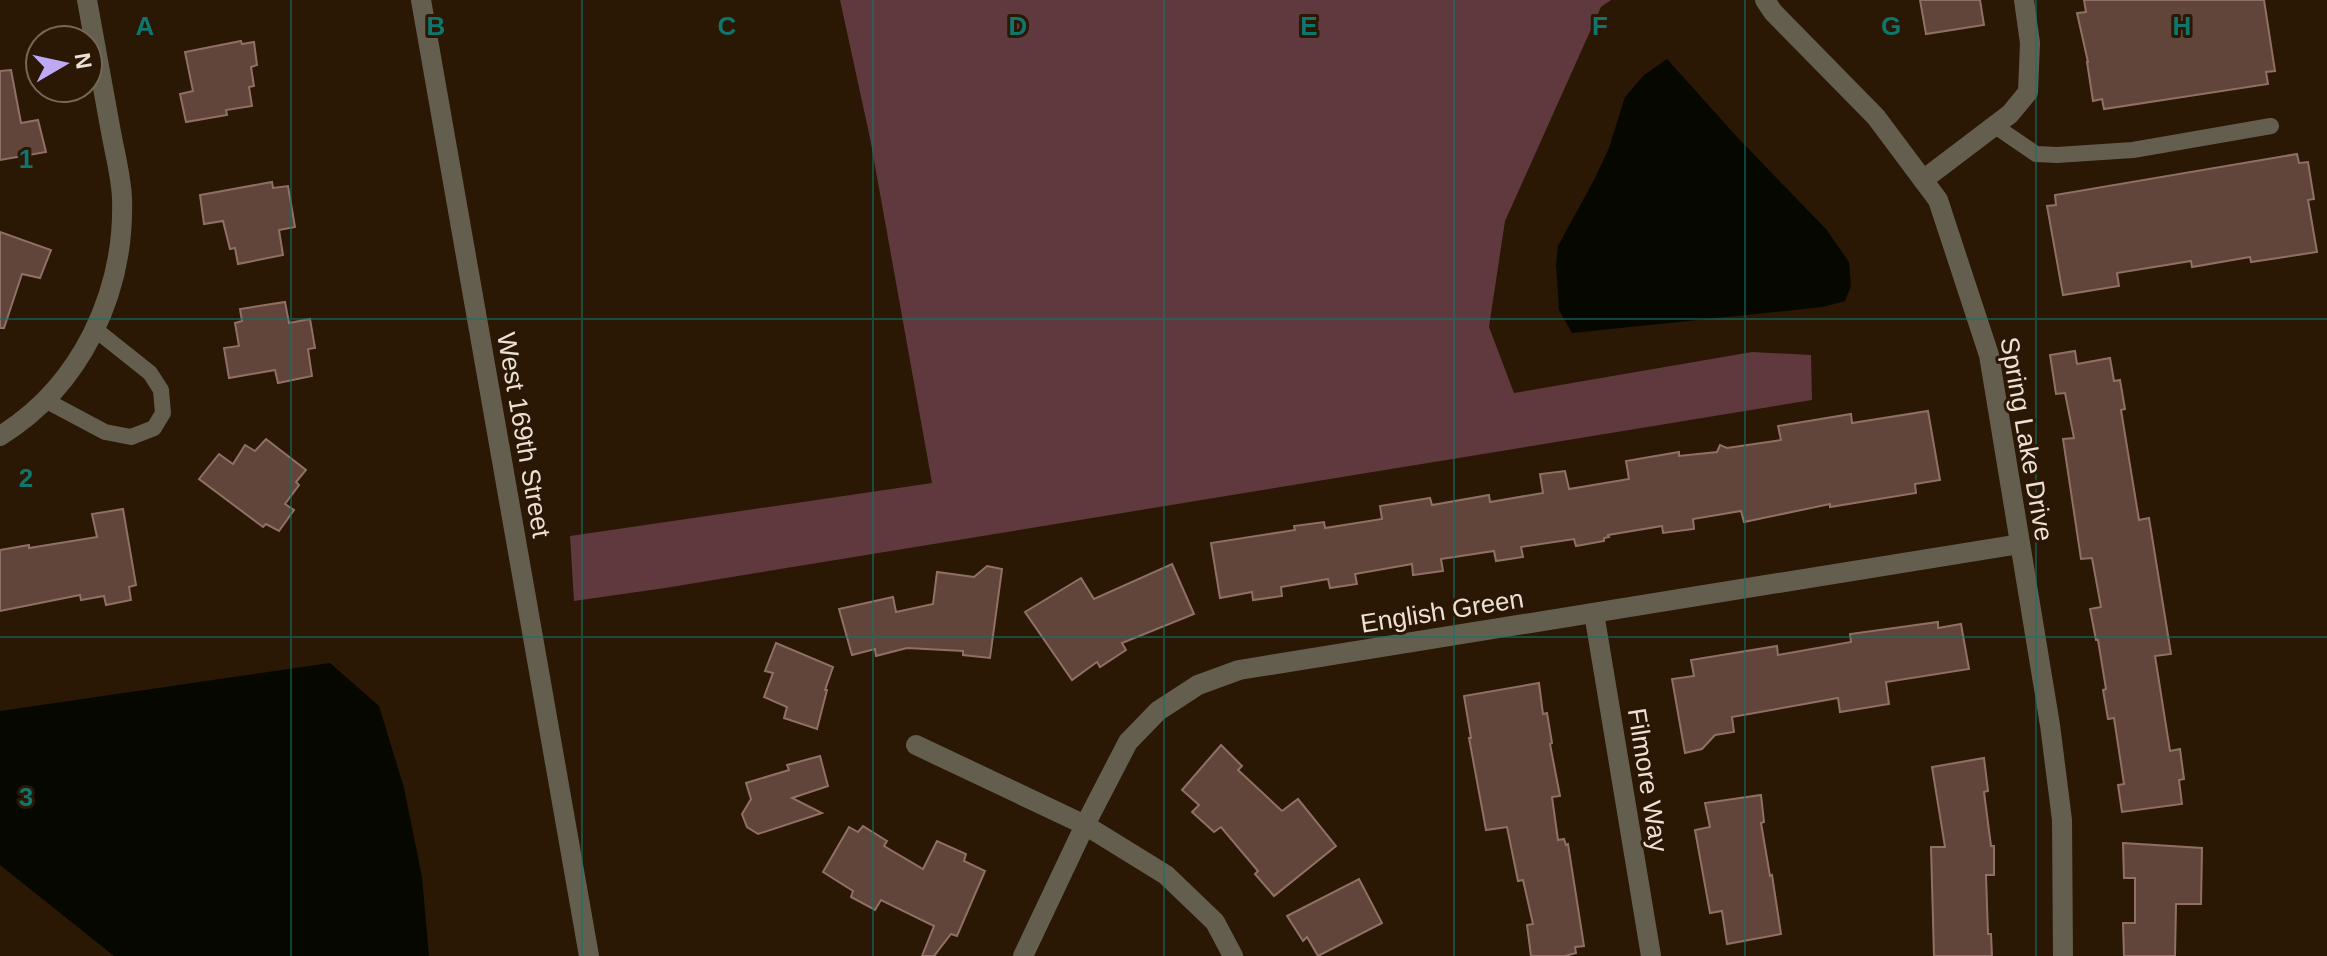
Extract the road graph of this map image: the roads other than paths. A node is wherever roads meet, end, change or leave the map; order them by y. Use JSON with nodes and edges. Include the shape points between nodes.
{"nodes":[{"id":1,"x":87,"y":0,"type":"edge"},
{"id":2,"x":421,"y":0,"type":"edge"},
{"id":3,"x":1765,"y":0,"type":"edge"},
{"id":4,"x":2024,"y":0,"type":"edge"},
{"id":5,"x":1995,"y":126,"type":"junction"},
{"id":6,"x":2271,"y":126,"type":"dead end"},
{"id":7,"x":1923,"y":180,"type":"junction"},
{"id":8,"x":96,"y":330,"type":"junction"},
{"id":9,"x":45,"y":400,"type":"junction"},
{"id":10,"x":0,"y":436,"type":"edge"},
{"id":11,"x":2020,"y":544,"type":"junction"},
{"id":12,"x":1594,"y":613,"type":"junction"},
{"id":13,"x":916,"y":745,"type":"dead end"},
{"id":14,"x":1085,"y":825,"type":"junction"},
{"id":15,"x":589,"y":956,"type":"edge"},
{"id":16,"x":1023,"y":956,"type":"edge"},
{"id":17,"x":1233,"y":956,"type":"edge"},
{"id":18,"x":1651,"y":956,"type":"edge"},
{"id":19,"x":2063,"y":956,"type":"edge"}],
"edges":[{"from":1,"to":8,"type":"street","via":[[122,195],[121,239]]},
{"from":2,"to":15,"type":"street","name":"West 169th Street"},
{"from":3,"to":7,"type":"street","name":"Spring Lake Drive","via":[[1876,117]]},
{"from":4,"to":5,"type":"street","via":[[2030,43],[2028,92]]},
{"from":5,"to":6,"type":"lane","via":[[2036,154],[2057,155],[2133,150]]},
{"from":5,"to":7,"type":"street"},
{"from":7,"to":11,"type":"street","name":"Spring Lake Drive","via":[[1938,200],[1989,355]]},
{"from":8,"to":9,"type":"street","via":[[76,366]]},
{"from":8,"to":9,"type":"lane","via":[[150,373],[161,390],[163,413],[154,428],[131,437],[105,432]]},
{"from":9,"to":10,"type":"street"},
{"from":11,"to":12,"type":"street","name":"English Green"},
{"from":11,"to":19,"type":"street","name":"Spring Lake Drive","via":[[2062,820]]},
{"from":12,"to":14,"type":"street","name":"English Green","via":[[1239,670],[1198,685],[1158,711],[1128,742]]},
{"from":12,"to":18,"type":"street","name":"Filmore Way"},
{"from":13,"to":14,"type":"street"},
{"from":14,"to":16,"type":"street","name":"English Green"},
{"from":14,"to":17,"type":"street","via":[[1166,875],[1215,922]]}]}
